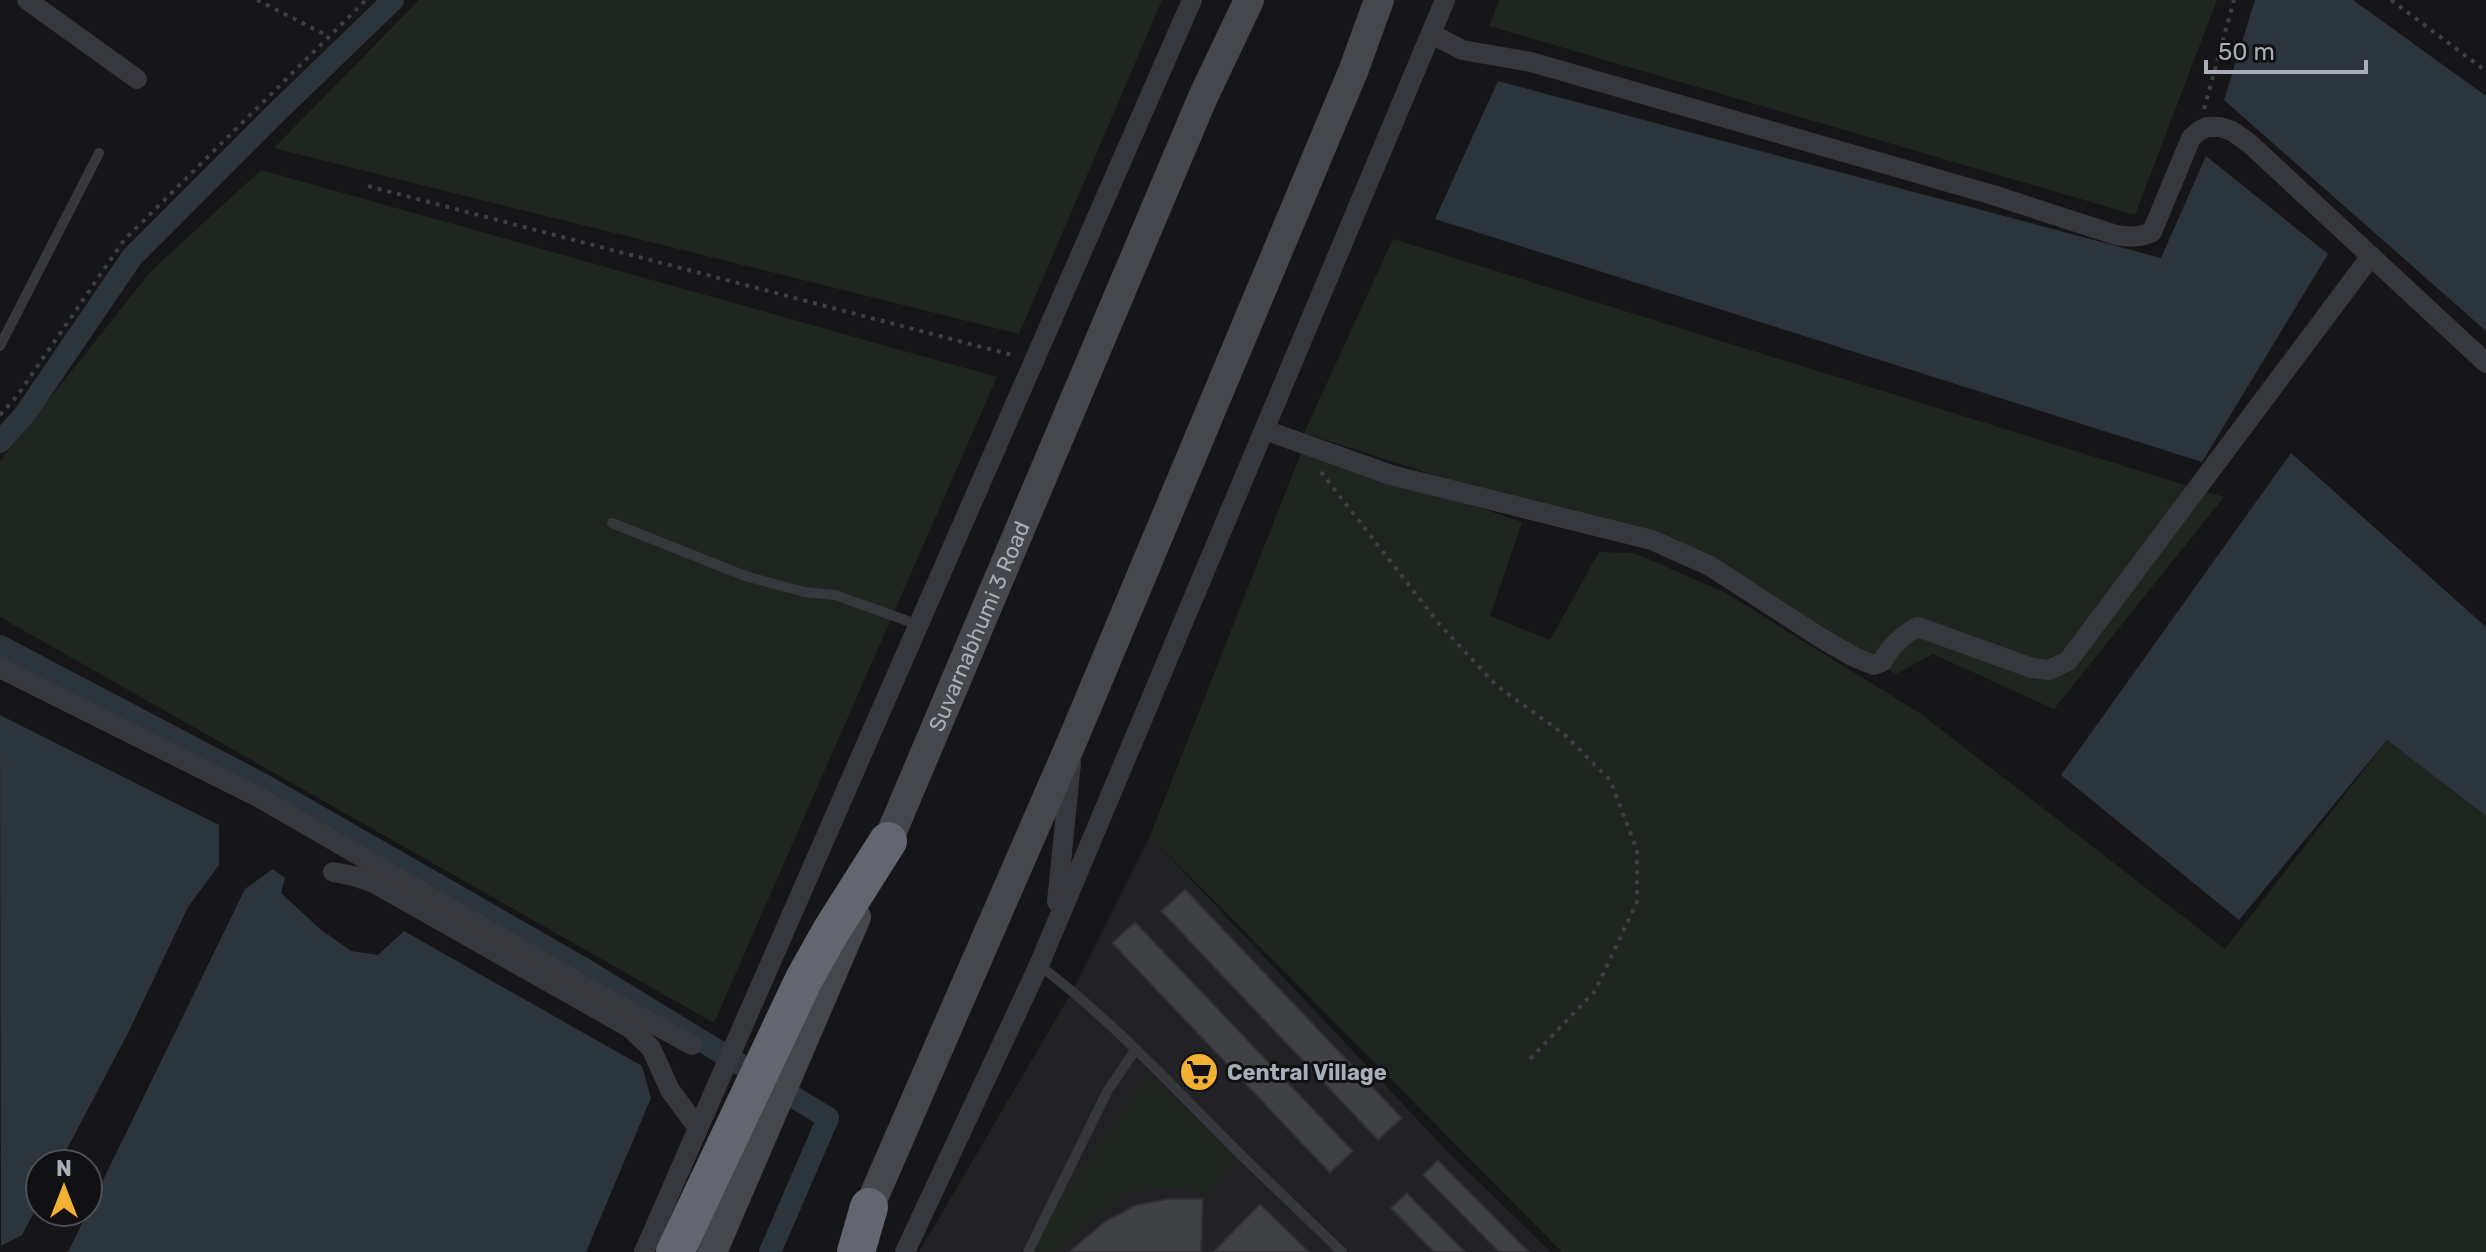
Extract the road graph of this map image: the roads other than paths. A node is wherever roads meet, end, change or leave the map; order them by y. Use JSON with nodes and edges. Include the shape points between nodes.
{"nodes":[{"id":1,"x":1192,"y":0,"type":"edge"},
{"id":2,"x":1249,"y":0,"type":"edge"},
{"id":3,"x":1379,"y":0,"type":"edge"},
{"id":4,"x":1401,"y":0,"type":"edge"},
{"id":5,"x":1445,"y":0,"type":"edge"},
{"id":6,"x":36,"y":2,"type":"edge"},
{"id":7,"x":1432,"y":34,"type":"junction"},
{"id":8,"x":1354,"y":69,"type":"junction"},
{"id":9,"x":137,"y":79,"type":"dead end"},
{"id":10,"x":99,"y":153,"type":"dead end"},
{"id":11,"x":2371,"y":256,"type":"junction"},
{"id":12,"x":0,"y":346,"type":"edge"},
{"id":13,"x":2486,"y":363,"type":"edge"},
{"id":14,"x":1265,"y":430,"type":"junction"},
{"id":15,"x":612,"y":523,"type":"dead end"},
{"id":16,"x":919,"y":625,"type":"junction"},
{"id":17,"x":0,"y":668,"type":"edge"},
{"id":18,"x":1073,"y":739,"type":"junction"},
{"id":19,"x":888,"y":841,"type":"joint"},
{"id":20,"x":333,"y":872,"type":"dead end"},
{"id":21,"x":1055,"y":922,"type":"junction"},
{"id":22,"x":1039,"y":965,"type":"junction"},
{"id":23,"x":692,"y":1045,"type":"dead end"},
{"id":24,"x":769,"y":1048,"type":"junction"},
{"id":25,"x":1136,"y":1049,"type":"junction"},
{"id":26,"x":740,"y":1111,"type":"junction"},
{"id":27,"x":698,"y":1128,"type":"junction"},
{"id":28,"x":869,"y":1207,"type":"junction"},
{"id":29,"x":644,"y":1252,"type":"edge"},
{"id":30,"x":675,"y":1252,"type":"edge"},
{"id":31,"x":712,"y":1252,"type":"edge"},
{"id":32,"x":849,"y":1252,"type":"edge"},
{"id":33,"x":856,"y":1252,"type":"edge"},
{"id":34,"x":905,"y":1252,"type":"edge"},
{"id":35,"x":1028,"y":1252,"type":"edge"},
{"id":36,"x":1342,"y":1252,"type":"edge"}],
"edges":[{"from":1,"to":16,"type":"street"},
{"from":2,"to":19,"type":"main road","name":"Suvarnabhumi 3 Road","via":[[1203,97]]},
{"from":3,"to":8,"type":"main road"},
{"from":4,"to":8,"type":"main road"},
{"from":5,"to":7,"type":"street"},
{"from":6,"to":9,"type":"street"},
{"from":7,"to":11,"type":"street","via":[[1462,50],[1531,62],[2131,238],[2152,232],[2191,138],[2207,127],[2220,127],[2249,143]]},
{"from":7,"to":14,"type":"street"},
{"from":8,"to":18,"type":"main road"},
{"from":10,"to":12,"type":"lane"},
{"from":11,"to":13,"type":"street"},
{"from":11,"to":14,"type":"street","via":[[2068,661],[2049,670],[1918,627],[1874,665],[1821,638],[1710,566],[1652,540],[1391,475]]},
{"from":14,"to":21,"type":"street"},
{"from":15,"to":16,"type":"lane","via":[[745,576],[835,595]]},
{"from":16,"to":24,"type":"street"},
{"from":17,"to":23,"type":"street","via":[[260,798]]},
{"from":18,"to":21,"type":"street"},
{"from":18,"to":28,"type":"main road"},
{"from":19,"to":24,"type":"highway","via":[[831,931]]},
{"from":20,"to":27,"type":"street","via":[[374,883],[630,1028],[651,1048],[670,1090]]},
{"from":21,"to":22,"type":"street"},
{"from":22,"to":25,"type":"lane"},
{"from":22,"to":34,"type":"street"},
{"from":24,"to":26,"type":"highway"},
{"from":25,"to":35,"type":"lane","via":[[1108,1090]]},
{"from":25,"to":36,"type":"lane"},
{"from":26,"to":27,"type":"street"},
{"from":26,"to":30,"type":"highway"},
{"from":26,"to":31,"type":"main road"},
{"from":27,"to":29,"type":"street"},
{"from":28,"to":32,"type":"main road"},
{"from":28,"to":33,"type":"highway"}]}
